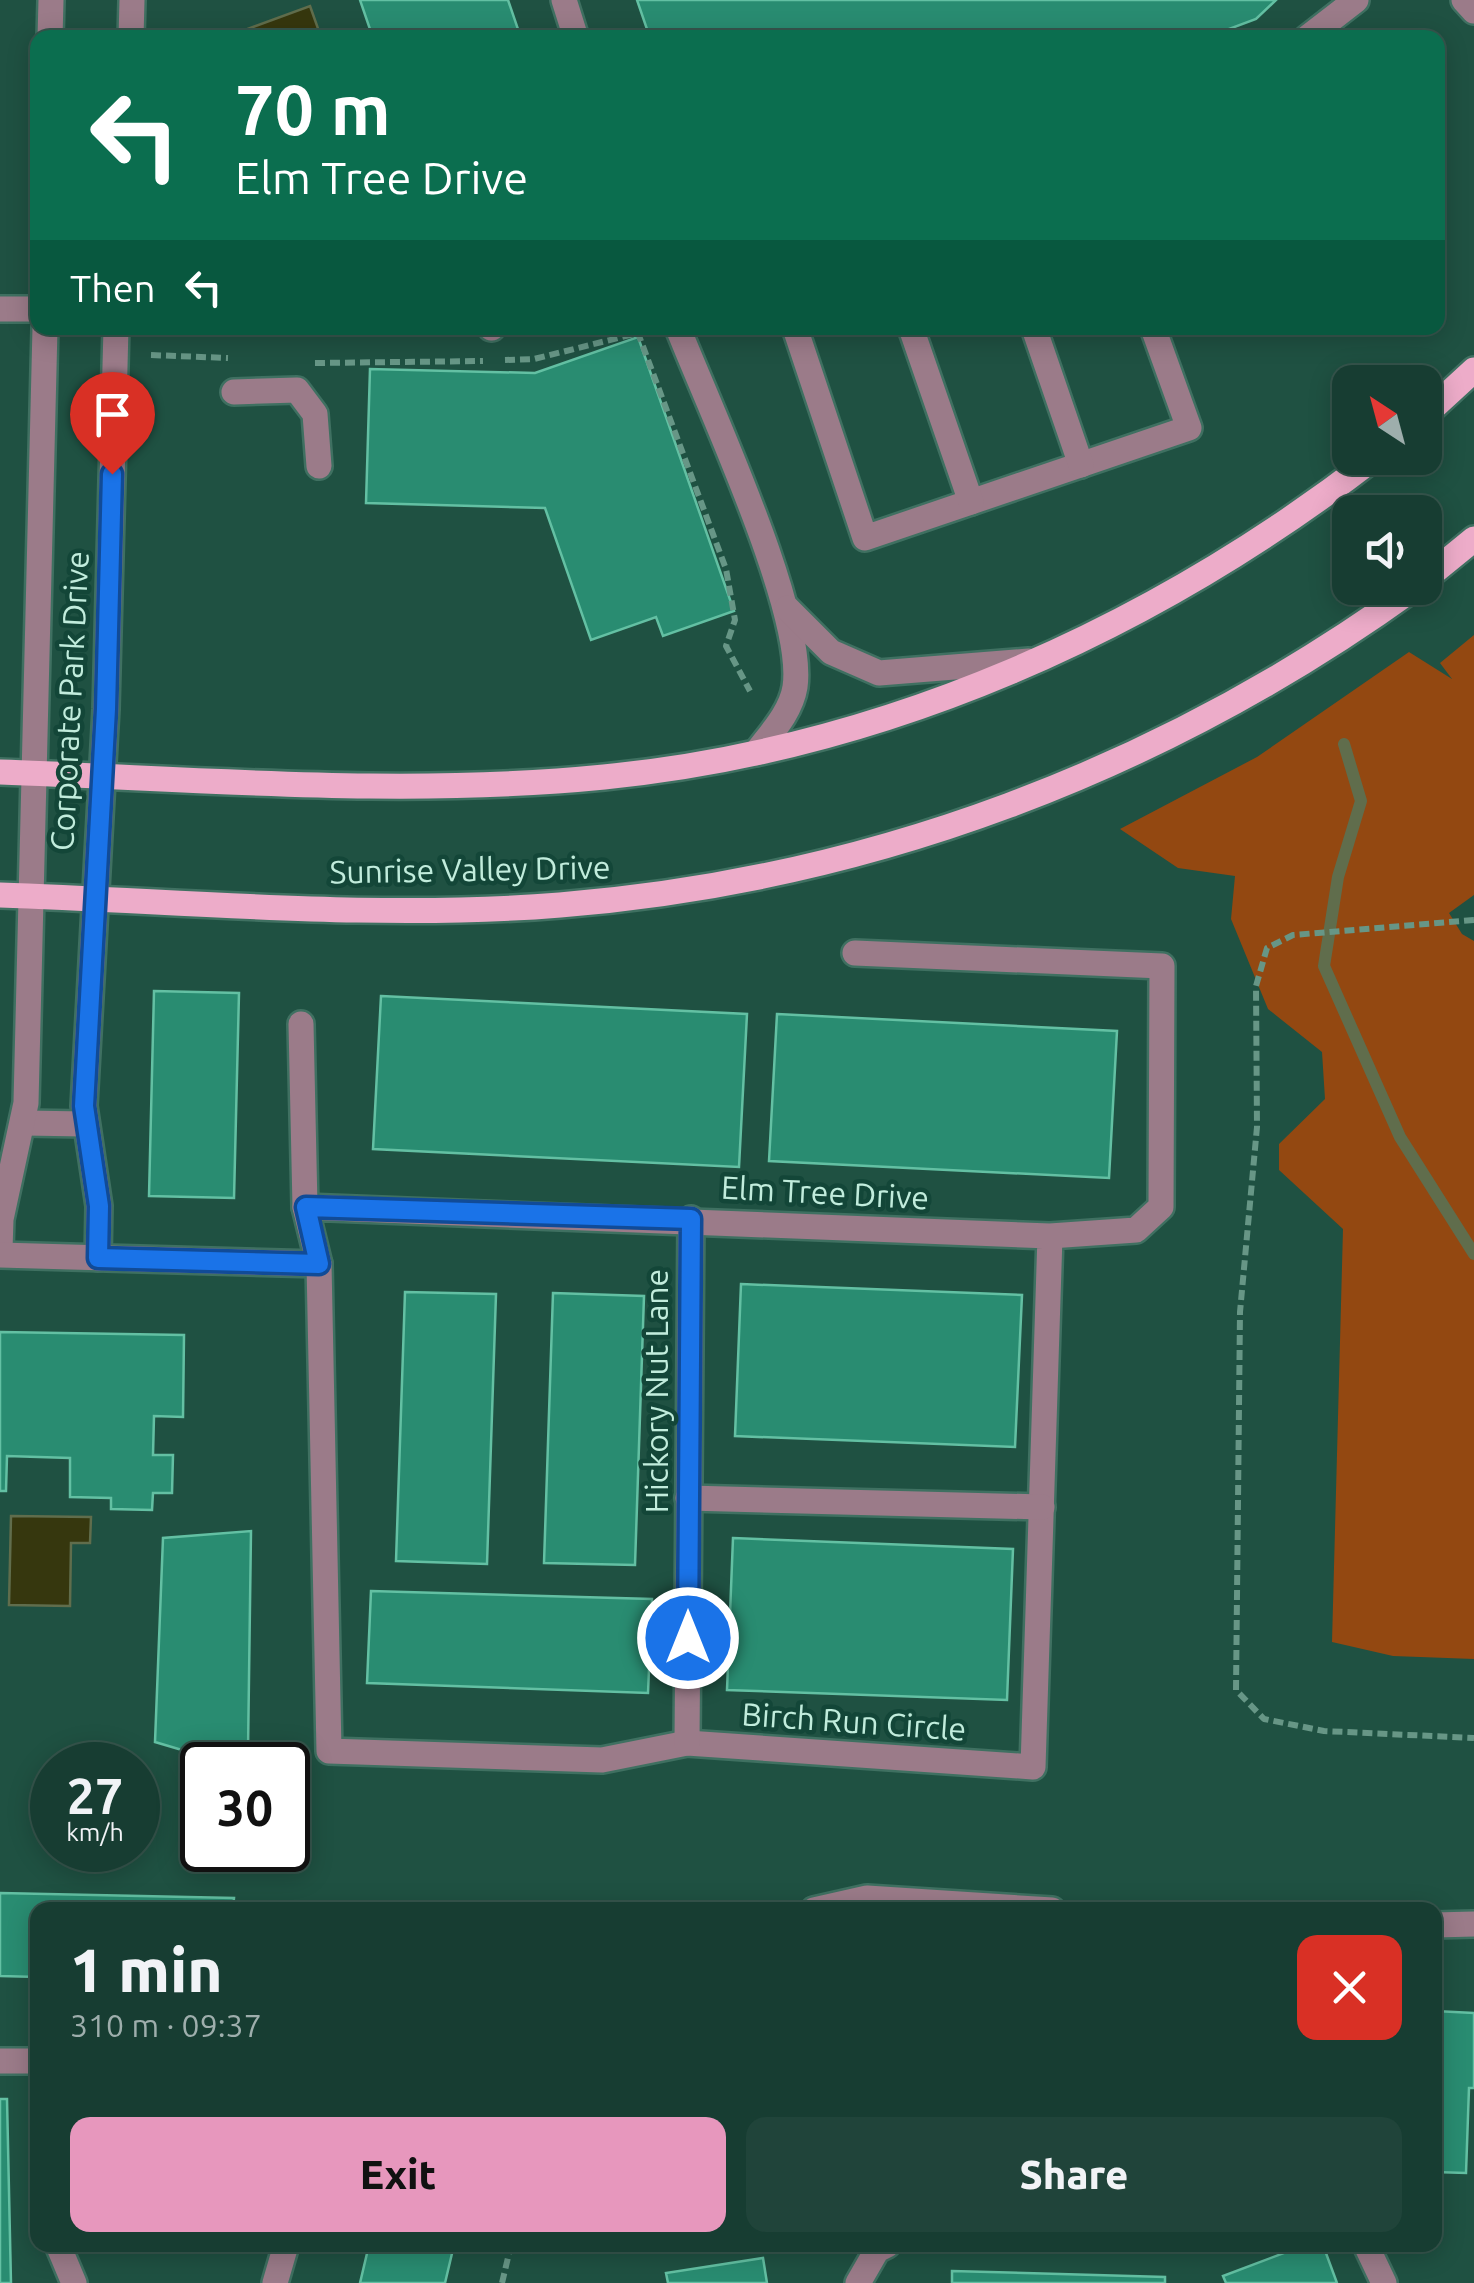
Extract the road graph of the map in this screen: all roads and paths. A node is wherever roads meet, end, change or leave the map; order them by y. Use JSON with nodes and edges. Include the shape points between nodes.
{"nodes":[{"id":1,"x":51,"y":0,"type":"edge"},
{"id":2,"x":132,"y":0,"type":"edge"},
{"id":3,"x":564,"y":0,"type":"edge"},
{"id":4,"x":1356,"y":0,"type":"edge"},
{"id":5,"x":1464,"y":0,"type":"edge"},
{"id":6,"x":1474,"y":11,"type":"edge"},
{"id":7,"x":50,"y":30,"type":"edge"},
{"id":8,"x":131,"y":30,"type":"edge"},
{"id":9,"x":573,"y":30,"type":"edge"},
{"id":10,"x":1317,"y":30,"type":"edge"},
{"id":11,"x":0,"y":309,"type":"edge"},
{"id":12,"x":30,"y":309,"type":"edge"},
{"id":13,"x":45,"y":335,"type":"edge"},
{"id":14,"x":116,"y":335,"type":"edge"},
{"id":15,"x":630,"y":335,"type":"edge"},
{"id":16,"x":639,"y":335,"type":"edge"},
{"id":17,"x":681,"y":335,"type":"edge"},
{"id":18,"x":797,"y":335,"type":"edge"},
{"id":19,"x":913,"y":335,"type":"edge"},
{"id":20,"x":1036,"y":335,"type":"edge"},
{"id":21,"x":1156,"y":335,"type":"edge"},
{"id":22,"x":152,"y":355,"type":"dead end"},
{"id":23,"x":234,"y":358,"type":"dead end"},
{"id":24,"x":312,"y":362,"type":"dead end"},
{"id":25,"x":1474,"y":370,"type":"edge"},
{"id":26,"x":234,"y":392,"type":"dead end"},
{"id":27,"x":1442,"y":399,"type":"edge"},
{"id":28,"x":1082,"y":465,"type":"junction"},
{"id":29,"x":319,"y":466,"type":"dead end"},
{"id":30,"x":1352,"y":475,"type":"edge"},
{"id":31,"x":971,"y":502,"type":"junction"},
{"id":32,"x":1474,"y":539,"type":"edge"},
{"id":33,"x":1442,"y":564,"type":"edge"},
{"id":34,"x":1388,"y":605,"type":"edge"},
{"id":35,"x":787,"y":608,"type":"junction"},
{"id":36,"x":1036,"y":660,"type":"junction"},
{"id":37,"x":750,"y":691,"type":"dead end"},
{"id":38,"x":756,"y":752,"type":"junction"},
{"id":39,"x":0,"y":772,"type":"edge"},
{"id":40,"x":34,"y":773,"type":"junction"},
{"id":41,"x":102,"y":775,"type":"junction"},
{"id":42,"x":0,"y":896,"type":"edge"},
{"id":43,"x":31,"y":896,"type":"junction"},
{"id":44,"x":93,"y":898,"type":"junction"},
{"id":45,"x":1474,"y":920,"type":"edge"},
{"id":46,"x":854,"y":954,"type":"dead end"},
{"id":47,"x":301,"y":1024,"type":"dead end"},
{"id":48,"x":25,"y":1123,"type":"junction"},
{"id":49,"x":85,"y":1124,"type":"junction"},
{"id":50,"x":306,"y":1207,"type":"junction"},
{"id":51,"x":691,"y":1219,"type":"junction"},
{"id":52,"x":1050,"y":1236,"type":"junction"},
{"id":53,"x":0,"y":1252,"type":"edge"},
{"id":54,"x":98,"y":1258,"type":"junction"},
{"id":55,"x":319,"y":1264,"type":"junction"},
{"id":56,"x":688,"y":1498,"type":"junction"},
{"id":57,"x":1042,"y":1508,"type":"junction"},
{"id":58,"x":1474,"y":1738,"type":"edge"},
{"id":59,"x":687,"y":1743,"type":"junction"},
{"id":60,"x":849,"y":1902,"type":"edge"},
{"id":61,"x":928,"y":1902,"type":"edge"},
{"id":62,"x":1474,"y":1924,"type":"edge"},
{"id":63,"x":1442,"y":1925,"type":"edge"},
{"id":64,"x":0,"y":2061,"type":"edge"},
{"id":65,"x":30,"y":2061,"type":"edge"},
{"id":66,"x":61,"y":2252,"type":"edge"},
{"id":67,"x":284,"y":2252,"type":"edge"},
{"id":68,"x":509,"y":2252,"type":"edge"},
{"id":69,"x":876,"y":2252,"type":"edge"},
{"id":70,"x":1369,"y":2252,"type":"edge"},
{"id":71,"x":74,"y":2283,"type":"edge"},
{"id":72,"x":275,"y":2283,"type":"edge"},
{"id":73,"x":502,"y":2283,"type":"edge"},
{"id":74,"x":858,"y":2283,"type":"edge"},
{"id":75,"x":1384,"y":2283,"type":"edge"}],
"edges":[{"from":1,"to":7,"type":"street"},
{"from":2,"to":8,"type":"street"},
{"from":3,"to":9,"type":"street"},
{"from":4,"to":10,"type":"street"},
{"from":5,"to":6,"type":"street"},
{"from":11,"to":12,"type":"street"},
{"from":13,"to":40,"type":"street","name":"Corporate Park Drive"},
{"from":14,"to":41,"type":"street","name":"Corporate Park Drive"},
{"from":15,"to":24,"type":"path","via":[[534,359]]},
{"from":16,"to":37,"type":"path","via":[[726,569],[735,620],[726,646]]},
{"from":17,"to":35,"type":"street"},
{"from":18,"to":31,"type":"street","via":[[865,538]]},
{"from":19,"to":31,"type":"street"},
{"from":20,"to":28,"type":"street"},
{"from":21,"to":28,"type":"street","via":[[1189,428]]},
{"from":22,"to":23,"type":"path"},
{"from":25,"to":27,"type":"main road"},
{"from":26,"to":29,"type":"street","via":[[297,390],[316,414]]},
{"from":28,"to":31,"type":"street"},
{"from":30,"to":36,"type":"main road","via":[[1212,571]]},
{"from":32,"to":33,"type":"main road"},
{"from":34,"to":44,"type":"main road","name":"Sunrise Valley Drive","via":[[1256,692],[1060,788],[934,833],[782,873],[632,898],[480,909]]},
{"from":35,"to":36,"type":"street","via":[[831,652],[879,672]]},
{"from":35,"to":38,"type":"street","via":[[796,685],[784,715]]},
{"from":36,"to":38,"type":"main road","via":[[920,708]]},
{"from":38,"to":41,"type":"main road","via":[[603,777],[480,784]]},
{"from":39,"to":40,"type":"main road"},
{"from":40,"to":41,"type":"main road"},
{"from":40,"to":43,"type":"street","name":"Corporate Park Drive"},
{"from":41,"to":44,"type":"street","name":"Corporate Park Drive"},
{"from":42,"to":43,"type":"main road","name":"Sunrise Valley Drive"},
{"from":43,"to":44,"type":"main road","name":"Sunrise Valley Drive"},
{"from":43,"to":48,"type":"street","name":"Corporate Park Drive"},
{"from":44,"to":49,"type":"street","name":"Corporate Park Drive"},
{"from":45,"to":58,"type":"path","via":[[1293,935],[1266,948],[1256,986],[1256,1126],[1236,1424],[1236,1690],[1264,1719]]},
{"from":46,"to":52,"type":"street","name":"Elm Tree Drive","via":[[1162,966],[1161,1207],[1136,1230]]},
{"from":47,"to":50,"type":"street"},
{"from":48,"to":49,"type":"street"},
{"from":48,"to":53,"type":"street","name":"Corporate Park Drive","via":[[1,1219]]},
{"from":49,"to":54,"type":"street","name":"Corporate Park Drive","via":[[99,1206]]},
{"from":50,"to":51,"type":"street","name":"Elm Tree Drive"},
{"from":50,"to":55,"type":"street"},
{"from":51,"to":52,"type":"street","name":"Elm Tree Drive"},
{"from":51,"to":56,"type":"street","name":"Hickory Nut Lane"},
{"from":52,"to":57,"type":"street","name":"Birch Run Circle"},
{"from":53,"to":54,"type":"street"},
{"from":54,"to":55,"type":"street"},
{"from":55,"to":59,"type":"street","name":"Birch Run Circle","via":[[329,1750],[602,1760]]},
{"from":56,"to":57,"type":"street"},
{"from":56,"to":59,"type":"street","name":"Hickory Nut Lane"},
{"from":57,"to":59,"type":"street","name":"Birch Run Circle","via":[[1033,1767]]},
{"from":60,"to":61,"type":"street"},
{"from":62,"to":63,"type":"street"},
{"from":64,"to":65,"type":"street"},
{"from":66,"to":71,"type":"street"},
{"from":67,"to":72,"type":"street"},
{"from":68,"to":73,"type":"path"},
{"from":69,"to":74,"type":"street"},
{"from":70,"to":75,"type":"street"}]}
